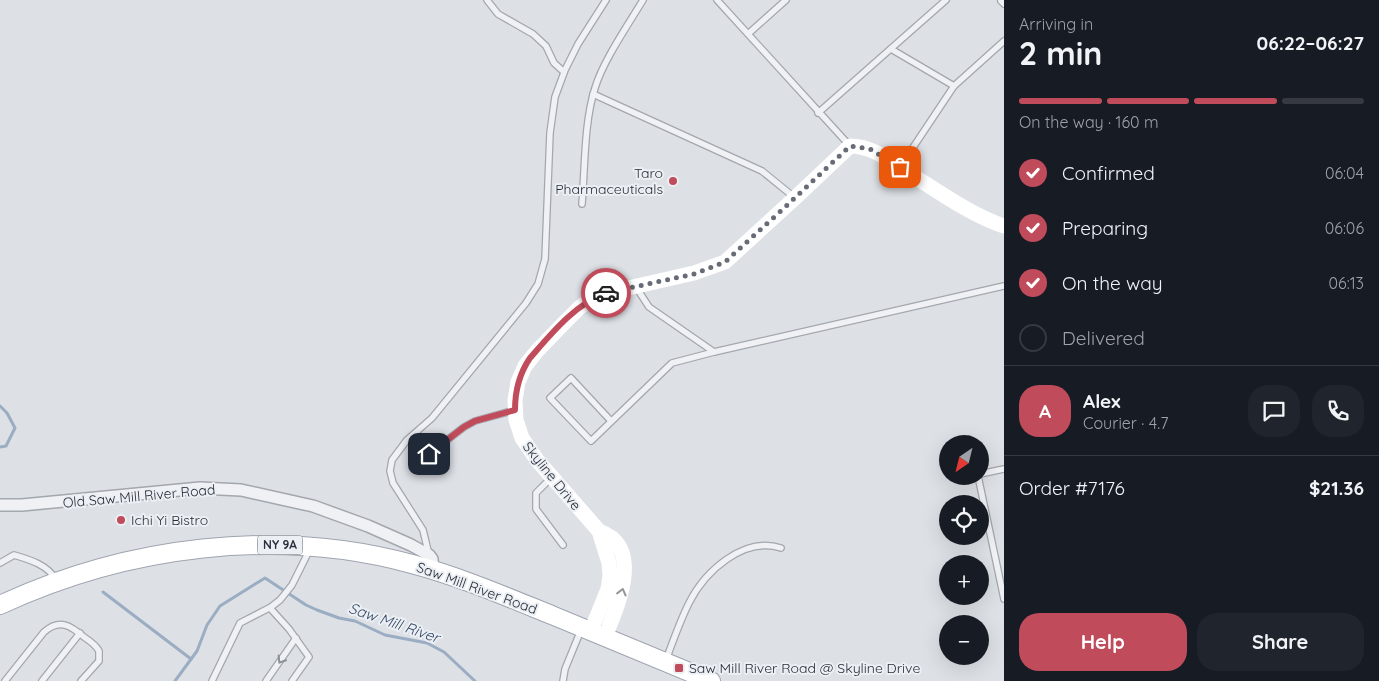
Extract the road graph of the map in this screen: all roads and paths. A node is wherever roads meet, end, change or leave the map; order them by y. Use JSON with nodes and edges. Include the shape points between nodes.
{"nodes":[{"id":1,"x":487,"y":0,"type":"edge"},
{"id":2,"x":606,"y":0,"type":"edge"},
{"id":3,"x":643,"y":0,"type":"edge"},
{"id":4,"x":717,"y":0,"type":"edge"},
{"id":5,"x":786,"y":0,"type":"edge"},
{"id":6,"x":946,"y":0,"type":"edge"},
{"id":7,"x":748,"y":34,"type":"junction"},
{"id":8,"x":1004,"y":41,"type":"edge"},
{"id":9,"x":891,"y":49,"type":"junction"},
{"id":10,"x":564,"y":72,"type":"junction"},
{"id":11,"x":954,"y":86,"type":"junction"},
{"id":12,"x":593,"y":94,"type":"junction"},
{"id":13,"x":818,"y":113,"type":"junction"},
{"id":14,"x":850,"y":146,"type":"junction"},
{"id":15,"x":900,"y":167,"type":"junction"},
{"id":16,"x":795,"y":198,"type":"junction"},
{"id":17,"x":582,"y":204,"type":"dead end"},
{"id":18,"x":1004,"y":226,"type":"edge"},
{"id":19,"x":635,"y":286,"type":"junction"},
{"id":20,"x":1004,"y":286,"type":"edge"},
{"id":21,"x":714,"y":352,"type":"junction"},
{"id":22,"x":515,"y":410,"type":"junction"},
{"id":23,"x":611,"y":422,"type":"junction"},
{"id":24,"x":429,"y":454,"type":"dead end"},
{"id":25,"x":1004,"y":469,"type":"edge"},
{"id":26,"x":989,"y":473,"type":"edge"},
{"id":27,"x":552,"y":478,"type":"junction"},
{"id":28,"x":981,"y":485,"type":"edge"},
{"id":29,"x":0,"y":506,"type":"edge"},
{"id":30,"x":562,"y":545,"type":"dead end"},
{"id":31,"x":311,"y":546,"type":"junction"},
{"id":32,"x":781,"y":548,"type":"dead end"},
{"id":33,"x":0,"y":563,"type":"edge"},
{"id":34,"x":431,"y":563,"type":"junction"},
{"id":35,"x":57,"y":581,"type":"junction"},
{"id":36,"x":1004,"y":599,"type":"edge"},
{"id":37,"x":0,"y":605,"type":"edge"},
{"id":38,"x":270,"y":608,"type":"junction"},
{"id":39,"x":592,"y":632,"type":"junction"},
{"id":40,"x":80,"y":633,"type":"junction"},
{"id":41,"x":296,"y":638,"type":"junction"},
{"id":42,"x":665,"y":662,"type":"junction"},
{"id":43,"x":708,"y":680,"type":"edge"},
{"id":44,"x":5,"y":681,"type":"edge"},
{"id":45,"x":42,"y":681,"type":"edge"},
{"id":46,"x":81,"y":681,"type":"edge"},
{"id":47,"x":212,"y":681,"type":"edge"},
{"id":48,"x":266,"y":681,"type":"edge"},
{"id":49,"x":292,"y":681,"type":"edge"},
{"id":50,"x":563,"y":681,"type":"edge"}],
"edges":[{"from":1,"to":10,"type":"lane","via":[[498,14],[533,34],[546,46],[554,63]]},
{"from":2,"to":10,"type":"lane"},
{"from":3,"to":12,"type":"lane"},
{"from":4,"to":7,"type":"lane"},
{"from":5,"to":7,"type":"lane"},
{"from":6,"to":9,"type":"lane"},
{"from":7,"to":13,"type":"lane"},
{"from":8,"to":11,"type":"lane"},
{"from":9,"to":11,"type":"lane"},
{"from":9,"to":13,"type":"lane"},
{"from":10,"to":34,"type":"lane","via":[[555,97],[550,133],[545,260],[538,284],[432,418],[407,440],[392,460],[393,483],[423,530]]},
{"from":11,"to":15,"type":"lane"},
{"from":12,"to":16,"type":"lane","via":[[762,171]]},
{"from":12,"to":17,"type":"lane"},
{"from":13,"to":14,"type":"lane"},
{"from":14,"to":15,"type":"street","via":[[870,149]]},
{"from":14,"to":16,"type":"street","name":"Skyline Drive"},
{"from":15,"to":18,"type":"street","via":[[976,213]]},
{"from":16,"to":19,"type":"street","name":"Skyline Drive","via":[[725,262],[694,274]]},
{"from":19,"to":21,"type":"lane","via":[[649,307]]},
{"from":19,"to":22,"type":"street","name":"Skyline Drive","via":[[605,293],[578,308],[530,358],[521,373]]},
{"from":20,"to":21,"type":"lane"},
{"from":21,"to":23,"type":"lane","via":[[672,363]]},
{"from":22,"to":24,"type":"lane","via":[[475,421]]},
{"from":22,"to":27,"type":"street","name":"Skyline Drive","via":[[522,438]]},
{"from":23,"to":23,"type":"lane","via":[[590,441],[550,398],[571,378]]},
{"from":25,"to":26,"type":"lane"},
{"from":27,"to":30,"type":"lane","via":[[536,493],[536,509]]},
{"from":27,"to":39,"type":"street","name":"Skyline Drive","via":[[599,531],[610,563],[605,597]]},
{"from":28,"to":36,"type":"lane"},
{"from":29,"to":34,"type":"street","name":"Old Saw Mill River Road","via":[[200,488],[241,490],[340,515],[411,545]]},
{"from":31,"to":34,"type":"main road","name":"Saw Mill River Road","number":"NY 9A"},
{"from":31,"to":35,"type":"main road","name":"Saw Mill River Road","number":"NY 9A","via":[[255,545],[195,550],[126,562]]},
{"from":31,"to":38,"type":"lane","via":[[292,584]]},
{"from":32,"to":42,"type":"lane","via":[[750,547],[726,560],[711,574],[689,604]]},
{"from":33,"to":35,"type":"lane","via":[[14,555],[32,560],[52,573]]},
{"from":34,"to":39,"type":"main road","name":"Saw Mill River Road","number":"NY 9A"},
{"from":35,"to":37,"type":"main road","name":"Saw Mill River Road","number":"NY 9A"},
{"from":38,"to":41,"type":"lane"},
{"from":38,"to":47,"type":"lane","via":[[240,623]]},
{"from":39,"to":42,"type":"main road","name":"Saw Mill River Road","number":"NY 9A"},
{"from":39,"to":50,"type":"lane","via":[[565,669]]},
{"from":40,"to":44,"type":"lane","via":[[63,624],[47,629]]},
{"from":40,"to":45,"type":"lane"},
{"from":40,"to":46,"type":"lane","via":[[96,646],[100,654],[97,664]]},
{"from":41,"to":48,"type":"lane","one_way":true},
{"from":41,"to":49,"type":"lane","via":[[309,658]]},
{"from":42,"to":43,"type":"main road","name":"Saw Mill River Road","number":"NY 9A"}]}
